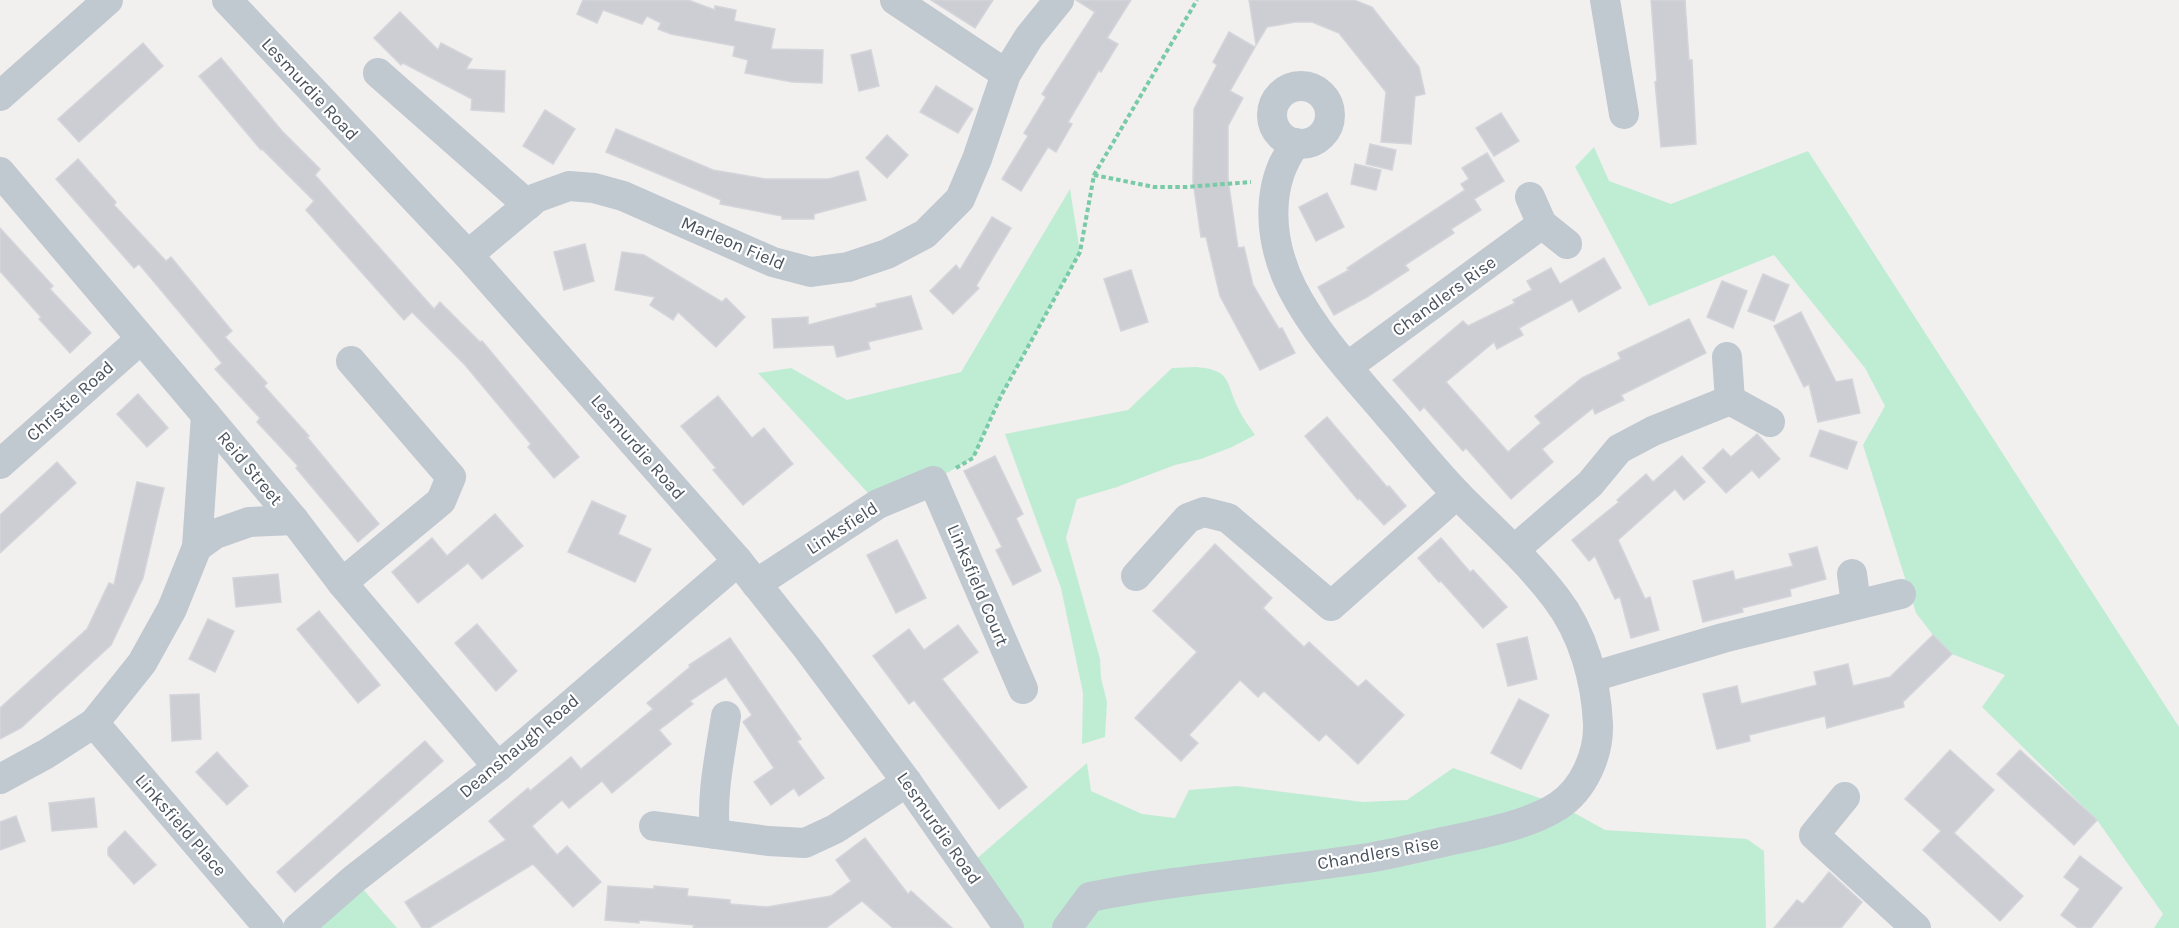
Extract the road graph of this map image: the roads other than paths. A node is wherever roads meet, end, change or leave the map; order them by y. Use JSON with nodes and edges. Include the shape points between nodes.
{"nodes":[{"id":1,"x":108,"y":0,"type":"edge"},
{"id":2,"x":227,"y":0,"type":"edge"},
{"id":3,"x":895,"y":0,"type":"edge"},
{"id":4,"x":1059,"y":0,"type":"edge"},
{"id":5,"x":1607,"y":12,"type":"edge"},
{"id":6,"x":378,"y":73,"type":"dead end"},
{"id":7,"x":1006,"y":74,"type":"junction"},
{"id":8,"x":0,"y":96,"type":"edge"},
{"id":9,"x":1624,"y":114,"type":"dead end"},
{"id":10,"x":1296,"y":143,"type":"dead end"},
{"id":11,"x":0,"y":172,"type":"edge"},
{"id":12,"x":1530,"y":197,"type":"dead end"},
{"id":13,"x":528,"y":205,"type":"junction"},
{"id":14,"x":1542,"y":224,"type":"junction"},
{"id":15,"x":1567,"y":244,"type":"dead end"},
{"id":16,"x":468,"y":255,"type":"junction"},
{"id":17,"x":141,"y":339,"type":"junction"},
{"id":18,"x":1727,"y":357,"type":"dead end"},
{"id":19,"x":351,"y":361,"type":"dead end"},
{"id":20,"x":1347,"y":367,"type":"junction"},
{"id":21,"x":1730,"y":400,"type":"junction"},
{"id":22,"x":206,"y":415,"type":"junction"},
{"id":23,"x":1770,"y":422,"type":"dead end"},
{"id":24,"x":0,"y":464,"type":"edge"},
{"id":25,"x":933,"y":481,"type":"joint"},
{"id":26,"x":1457,"y":494,"type":"junction"},
{"id":27,"x":294,"y":520,"type":"junction"},
{"id":28,"x":197,"y":547,"type":"junction"},
{"id":29,"x":1514,"y":550,"type":"junction"},
{"id":30,"x":738,"y":561,"type":"junction"},
{"id":31,"x":1852,"y":574,"type":"dead end"},
{"id":32,"x":1136,"y":576,"type":"dead end"},
{"id":33,"x":342,"y":583,"type":"junction"},
{"id":34,"x":756,"y":584,"type":"junction"},
{"id":35,"x":1901,"y":594,"type":"dead end"},
{"id":36,"x":1856,"y":604,"type":"junction"},
{"id":37,"x":1592,"y":677,"type":"junction"},
{"id":38,"x":1023,"y":689,"type":"dead end"},
{"id":39,"x":726,"y":716,"type":"dead end"},
{"id":40,"x":94,"y":723,"type":"junction"},
{"id":41,"x":498,"y":767,"type":"junction"},
{"id":42,"x":0,"y":779,"type":"edge"},
{"id":43,"x":907,"y":782,"type":"junction"},
{"id":44,"x":1845,"y":797,"type":"dead end"},
{"id":45,"x":654,"y":826,"type":"dead end"},
{"id":46,"x":715,"y":834,"type":"junction"},
{"id":47,"x":269,"y":928,"type":"edge"},
{"id":48,"x":298,"y":928,"type":"edge"},
{"id":49,"x":1009,"y":928,"type":"edge"},
{"id":50,"x":1067,"y":928,"type":"edge"},
{"id":51,"x":1916,"y":928,"type":"edge"}],
"edges":[{"from":1,"to":8,"type":"street"},
{"from":2,"to":16,"type":"street","name":"Lesmurdie Road"},
{"from":3,"to":7,"type":"street"},
{"from":4,"to":7,"type":"street","name":"Marleon Field"},
{"from":5,"to":9,"type":"street"},
{"from":6,"to":13,"type":"street"},
{"from":7,"to":13,"type":"street","name":"Marleon Field","via":[[960,199],[925,234],[886,254],[848,267],[811,272],[773,262],[623,196],[594,188],[569,186]]},
{"from":10,"to":20,"type":"street","name":"Chandlers Rise","via":[[1276,180],[1275,230],[1291,285]]},
{"from":11,"to":17,"type":"street","name":"Reid Street"},
{"from":12,"to":14,"type":"street"},
{"from":13,"to":16,"type":"street","name":"Marleon Field"},
{"from":14,"to":15,"type":"street"},
{"from":14,"to":20,"type":"street","name":"Chandlers Rise"},
{"from":16,"to":30,"type":"street","name":"Lesmurdie Road"},
{"from":17,"to":22,"type":"street","name":"Reid Street"},
{"from":17,"to":24,"type":"street","name":"Christie Road"},
{"from":18,"to":21,"type":"street"},
{"from":19,"to":33,"type":"street","via":[[452,477],[441,501]]},
{"from":20,"to":26,"type":"street","name":"Chandlers Rise"},
{"from":21,"to":23,"type":"street"},
{"from":21,"to":29,"type":"street","via":[[1618,449],[1590,484]]},
{"from":22,"to":27,"type":"street","name":"Reid Street"},
{"from":22,"to":28,"type":"street"},
{"from":25,"to":34,"type":"street","name":"Linksfield","via":[[878,504]]},
{"from":25,"to":38,"type":"street","name":"Linksfield Court"},
{"from":26,"to":29,"type":"street","name":"Chandlers Rise"},
{"from":26,"to":32,"type":"street","via":[[1331,606],[1228,518],[1204,513],[1188,518]]},
{"from":27,"to":28,"type":"street","via":[[249,522],[216,534]]},
{"from":27,"to":33,"type":"street","name":"Reid Street"},
{"from":28,"to":40,"type":"street","via":[[172,609],[142,663]]},
{"from":29,"to":37,"type":"street","name":"Chandlers Rise","via":[[1558,600],[1576,633]]},
{"from":30,"to":34,"type":"street","name":"Lesmurdie Road"},
{"from":30,"to":41,"type":"street","name":"Deanshaugh Road"},
{"from":31,"to":36,"type":"street"},
{"from":33,"to":41,"type":"street","name":"Reid Street"},
{"from":34,"to":43,"type":"street","name":"Lesmurdie Road"},
{"from":35,"to":36,"type":"street"},
{"from":36,"to":37,"type":"street"},
{"from":37,"to":50,"type":"street","name":"Chandlers Rise","via":[[1598,710],[1594,755],[1581,784],[1560,805],[1542,814],[1470,836],[1375,856],[1090,897]]},
{"from":39,"to":46,"type":"street","via":[[712,812]]},
{"from":40,"to":42,"type":"street"},
{"from":40,"to":47,"type":"street","name":"Linksfield Place"},
{"from":41,"to":48,"type":"street","name":"Deanshaugh Road","via":[[354,879]]},
{"from":43,"to":46,"type":"street","via":[[805,843]]},
{"from":43,"to":49,"type":"street","name":"Lesmurdie Road"},
{"from":44,"to":51,"type":"street","via":[[1814,835]]},
{"from":45,"to":46,"type":"street"}]}
